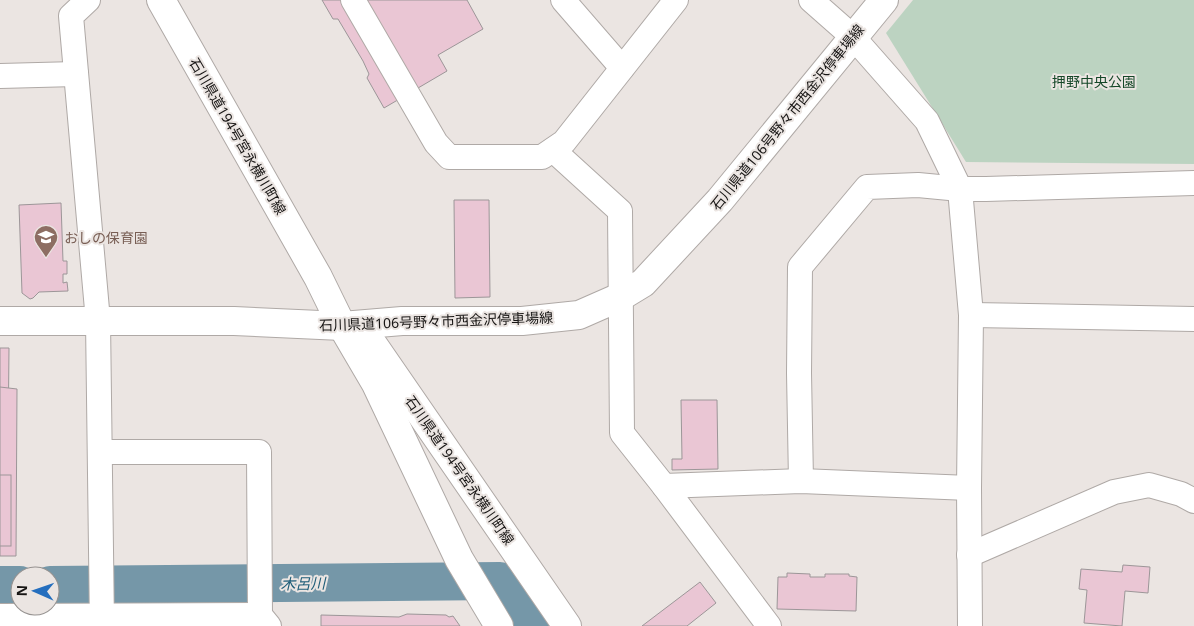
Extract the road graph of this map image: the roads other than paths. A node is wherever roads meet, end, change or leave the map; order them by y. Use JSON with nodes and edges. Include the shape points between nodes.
{"nodes":[{"id":1,"x":88,"y":0,"type":"edge"},
{"id":2,"x":161,"y":0,"type":"edge"},
{"id":3,"x":353,"y":0,"type":"edge"},
{"id":4,"x":563,"y":0,"type":"edge"},
{"id":5,"x":676,"y":0,"type":"edge"},
{"id":6,"x":811,"y":0,"type":"edge"},
{"id":7,"x":884,"y":0,"type":"edge"},
{"id":8,"x":852,"y":37,"type":"junction"},
{"id":9,"x":622,"y":68,"type":"junction"},
{"id":10,"x":76,"y":74,"type":"junction"},
{"id":11,"x":0,"y":76,"type":"edge"},
{"id":12,"x":553,"y":150,"type":"junction"},
{"id":13,"x":1194,"y":183,"type":"edge"},
{"id":14,"x":960,"y":189,"type":"junction"},
{"id":15,"x":620,"y":297,"type":"junction"},
{"id":16,"x":971,"y":315,"type":"junction"},
{"id":17,"x":1194,"y":319,"type":"edge"},
{"id":18,"x":0,"y":321,"type":"edge"},
{"id":19,"x":98,"y":321,"type":"junction"},
{"id":20,"x":342,"y":326,"type":"junction"},
{"id":21,"x":100,"y":452,"type":"junction"},
{"id":22,"x":801,"y":481,"type":"junction"},
{"id":23,"x":664,"y":486,"type":"junction"},
{"id":24,"x":969,"y":488,"type":"junction"},
{"id":25,"x":1193,"y":499,"type":"edge"},
{"id":26,"x":969,"y":555,"type":"junction"},
{"id":27,"x":0,"y":616,"type":"edge"},
{"id":28,"x":263,"y":616,"type":"edge"},
{"id":29,"x":102,"y":617,"type":"edge"},
{"id":30,"x":499,"y":626,"type":"edge"},
{"id":31,"x":567,"y":626,"type":"edge"},
{"id":32,"x":769,"y":626,"type":"edge"},
{"id":33,"x":970,"y":626,"type":"edge"}],
"edges":[{"from":1,"to":10,"type":"street","via":[[71,16]]},
{"from":2,"to":20,"type":"main road","name":"石川県道194号宮永横川町線","via":[[318,277]]},
{"from":3,"to":12,"type":"street","via":[[436,143],[449,157],[542,157]]},
{"from":4,"to":9,"type":"street"},
{"from":5,"to":9,"type":"street"},
{"from":6,"to":8,"type":"street"},
{"from":7,"to":8,"type":"main road","name":"石川県道106号野々市西金沢停車場線"},
{"from":8,"to":14,"type":"street","via":[[926,121]]},
{"from":8,"to":15,"type":"main road","name":"石川県道106号野々市西金沢停車場線","via":[[720,200],[643,283]]},
{"from":9,"to":12,"type":"street","via":[[564,142]]},
{"from":10,"to":11,"type":"street"},
{"from":10,"to":19,"type":"street"},
{"from":12,"to":15,"type":"street","via":[[620,211]]},
{"from":13,"to":14,"type":"street"},
{"from":14,"to":16,"type":"street"},
{"from":14,"to":22,"type":"street","via":[[918,184],[867,187],[800,267]]},
{"from":15,"to":20,"type":"main road","name":"石川県道106号野々市西金沢停車場線","via":[[579,315],[552,318],[402,321]]},
{"from":15,"to":23,"type":"street","via":[[622,433]]},
{"from":16,"to":17,"type":"street"},
{"from":16,"to":24,"type":"street"},
{"from":18,"to":19,"type":"main road","name":"石川県道106号野々市西金沢停車場線"},
{"from":19,"to":20,"type":"main road","name":"石川県道106号野々市西金沢停車場線","via":[[234,321]]},
{"from":19,"to":21,"type":"street"},
{"from":20,"to":30,"type":"main road","name":"石川県道194号宮永横川町線","via":[[376,384],[459,559]]},
{"from":20,"to":31,"type":"main road","name":"石川県道194号宮永横川町線","via":[[372,343]]},
{"from":21,"to":28,"type":"street","via":[[259,452]]},
{"from":21,"to":29,"type":"street"},
{"from":22,"to":23,"type":"street"},
{"from":22,"to":24,"type":"street"},
{"from":23,"to":32,"type":"street"},
{"from":24,"to":26,"type":"street"},
{"from":25,"to":26,"type":"street","via":[[1149,485],[1114,492]]},
{"from":26,"to":33,"type":"street"},
{"from":27,"to":29,"type":"street"},
{"from":28,"to":29,"type":"street"}]}
